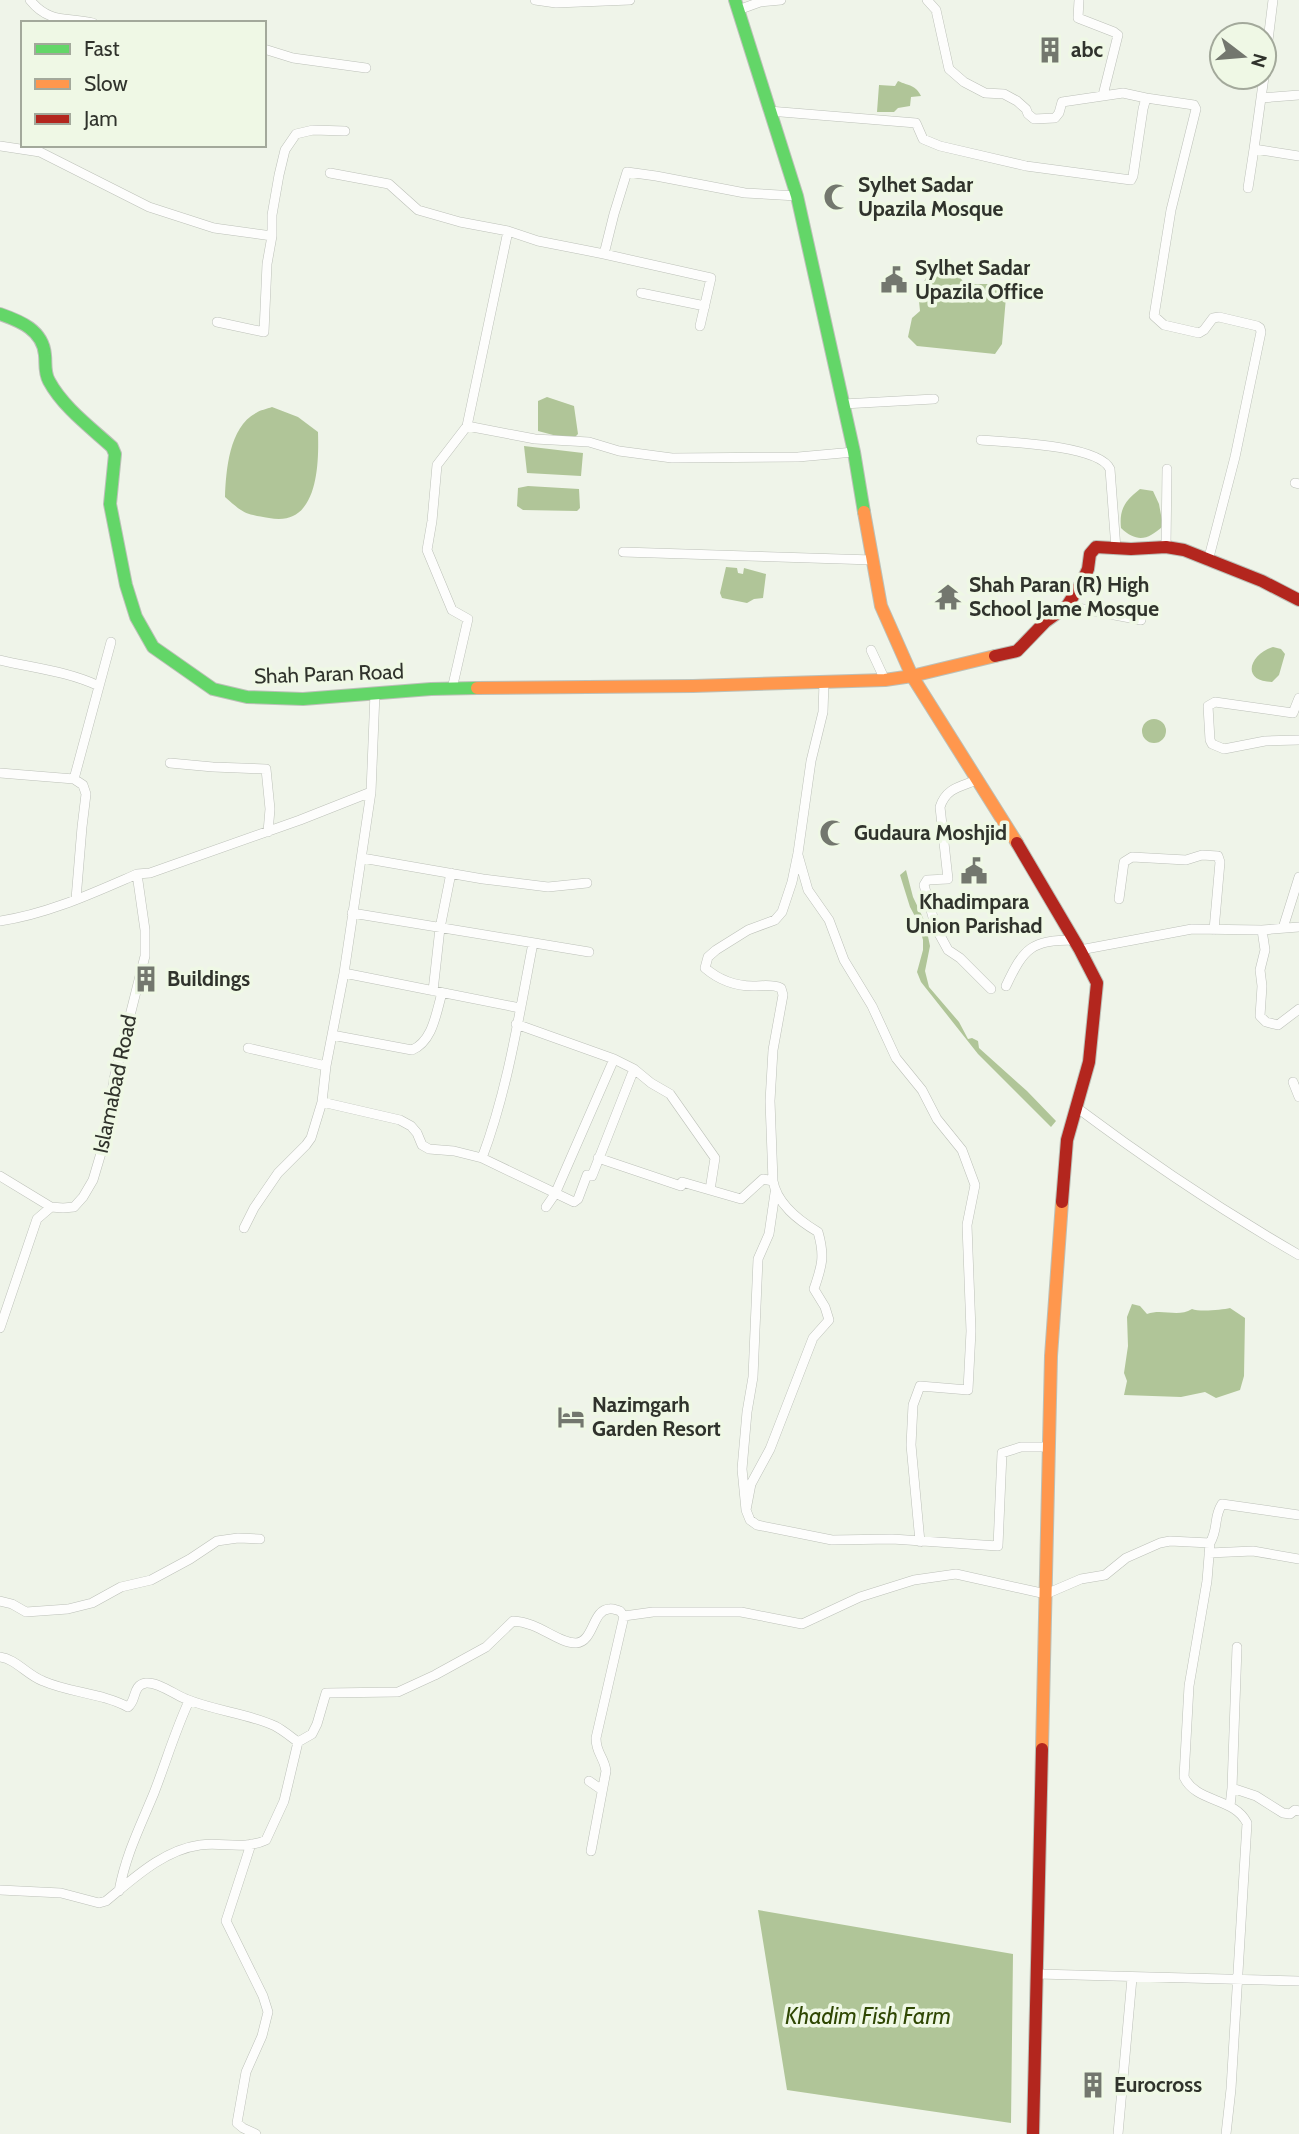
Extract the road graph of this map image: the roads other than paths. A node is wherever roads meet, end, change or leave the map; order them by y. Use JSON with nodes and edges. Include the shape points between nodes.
{"nodes":[{"id":1,"x":30,"y":0,"type":"edge"},
{"id":2,"x":535,"y":0,"type":"edge"},
{"id":3,"x":631,"y":0,"type":"edge"},
{"id":4,"x":781,"y":0,"type":"edge"},
{"id":5,"x":928,"y":0,"type":"edge"},
{"id":6,"x":1079,"y":0,"type":"edge"},
{"id":7,"x":1273,"y":0,"type":"edge"},
{"id":8,"x":737,"y":5,"type":"edge"},
{"id":9,"x":86,"y":21,"type":"edge"},
{"id":10,"x":1270,"y":21,"type":"edge"},
{"id":11,"x":266,"y":50,"type":"edge"},
{"id":12,"x":366,"y":68,"type":"dead end"},
{"id":13,"x":1262,"y":91,"type":"edge"},
{"id":14,"x":1103,"y":95,"type":"junction"},
{"id":15,"x":1299,"y":95,"type":"edge"},
{"id":16,"x":1146,"y":97,"type":"junction"},
{"id":17,"x":1261,"y":99,"type":"junction"},
{"id":18,"x":769,"y":111,"type":"junction"},
{"id":19,"x":345,"y":131,"type":"dead end"},
{"id":20,"x":0,"y":146,"type":"edge"},
{"id":21,"x":1254,"y":149,"type":"junction"},
{"id":22,"x":1299,"y":156,"type":"edge"},
{"id":23,"x":330,"y":173,"type":"dead end"},
{"id":24,"x":1248,"y":188,"type":"dead end"},
{"id":25,"x":797,"y":197,"type":"junction"},
{"id":26,"x":508,"y":231,"type":"junction"},
{"id":27,"x":272,"y":236,"type":"junction"},
{"id":28,"x":604,"y":254,"type":"junction"},
{"id":29,"x":641,"y":293,"type":"dead end"},
{"id":30,"x":705,"y":306,"type":"junction"},
{"id":31,"x":0,"y":314,"type":"edge"},
{"id":32,"x":216,"y":322,"type":"dead end"},
{"id":33,"x":700,"y":326,"type":"dead end"},
{"id":34,"x":934,"y":400,"type":"dead end"},
{"id":35,"x":843,"y":404,"type":"junction"},
{"id":36,"x":467,"y":426,"type":"junction"},
{"id":37,"x":981,"y":440,"type":"dead end"},
{"id":38,"x":854,"y":452,"type":"junction"},
{"id":39,"x":1167,"y":469,"type":"dead end"},
{"id":40,"x":1166,"y":547,"type":"junction"},
{"id":41,"x":1116,"y":549,"type":"junction"},
{"id":42,"x":623,"y":552,"type":"dead end"},
{"id":43,"x":873,"y":560,"type":"junction"},
{"id":44,"x":1208,"y":561,"type":"junction"},
{"id":45,"x":1299,"y":600,"type":"edge"},
{"id":46,"x":1067,"y":606,"type":"junction"},
{"id":47,"x":1141,"y":620,"type":"dead end"},
{"id":48,"x":111,"y":642,"type":"dead end"},
{"id":49,"x":871,"y":650,"type":"dead end"},
{"id":50,"x":0,"y":660,"type":"edge"},
{"id":51,"x":912,"y":676,"type":"junction"},
{"id":52,"x":885,"y":680,"type":"junction"},
{"id":53,"x":824,"y":682,"type":"junction"},
{"id":54,"x":99,"y":686,"type":"junction"},
{"id":55,"x":452,"y":689,"type":"junction"},
{"id":56,"x":376,"y":693,"type":"junction"},
{"id":57,"x":1299,"y":698,"type":"edge"},
{"id":58,"x":1299,"y":740,"type":"edge"},
{"id":59,"x":170,"y":763,"type":"dead end"},
{"id":60,"x":0,"y":773,"type":"edge"},
{"id":61,"x":74,"y":779,"type":"junction"},
{"id":62,"x":977,"y":780,"type":"junction"},
{"id":63,"x":371,"y":792,"type":"junction"},
{"id":64,"x":268,"y":832,"type":"junction"},
{"id":65,"x":798,"y":853,"type":"junction"},
{"id":66,"x":362,"y":858,"type":"junction"},
{"id":67,"x":451,"y":873,"type":"junction"},
{"id":68,"x":137,"y":874,"type":"junction"},
{"id":69,"x":1299,"y":877,"type":"edge"},
{"id":70,"x":587,"y":883,"type":"dead end"},
{"id":71,"x":76,"y":899,"type":"junction"},
{"id":72,"x":1119,"y":899,"type":"dead end"},
{"id":73,"x":352,"y":914,"type":"junction"},
{"id":74,"x":0,"y":921,"type":"edge"},
{"id":75,"x":1299,"y":927,"type":"edge"},
{"id":76,"x":440,"y":928,"type":"junction"},
{"id":77,"x":1283,"y":928,"type":"junction"},
{"id":78,"x":1214,"y":930,"type":"junction"},
{"id":79,"x":1262,"y":930,"type":"junction"},
{"id":80,"x":533,"y":943,"type":"junction"},
{"id":81,"x":1077,"y":945,"type":"junction"},
{"id":82,"x":589,"y":953,"type":"dead end"},
{"id":83,"x":344,"y":973,"type":"junction"},
{"id":84,"x":1006,"y":986,"type":"dead end"},
{"id":85,"x":990,"y":989,"type":"dead end"},
{"id":86,"x":437,"y":992,"type":"junction"},
{"id":87,"x":520,"y":1008,"type":"junction"},
{"id":88,"x":1299,"y":1009,"type":"edge"},
{"id":89,"x":516,"y":1024,"type":"junction"},
{"id":90,"x":332,"y":1035,"type":"junction"},
{"id":91,"x":248,"y":1048,"type":"dead end"},
{"id":92,"x":614,"y":1059,"type":"junction"},
{"id":93,"x":326,"y":1066,"type":"junction"},
{"id":94,"x":634,"y":1069,"type":"junction"},
{"id":95,"x":1293,"y":1082,"type":"dead end"},
{"id":96,"x":1299,"y":1097,"type":"edge"},
{"id":97,"x":322,"y":1102,"type":"junction"},
{"id":98,"x":1075,"y":1112,"type":"junction"},
{"id":99,"x":482,"y":1158,"type":"junction"},
{"id":100,"x":598,"y":1158,"type":"junction"},
{"id":101,"x":0,"y":1176,"type":"edge"},
{"id":102,"x":773,"y":1181,"type":"junction"},
{"id":103,"x":710,"y":1190,"type":"junction"},
{"id":104,"x":775,"y":1193,"type":"junction"},
{"id":105,"x":555,"y":1194,"type":"junction"},
{"id":106,"x":51,"y":1207,"type":"junction"},
{"id":107,"x":546,"y":1207,"type":"dead end"},
{"id":108,"x":244,"y":1227,"type":"dead end"},
{"id":109,"x":1299,"y":1255,"type":"edge"},
{"id":110,"x":0,"y":1328,"type":"edge"},
{"id":111,"x":1049,"y":1447,"type":"junction"},
{"id":112,"x":746,"y":1510,"type":"junction"},
{"id":113,"x":1299,"y":1515,"type":"edge"},
{"id":114,"x":260,"y":1539,"type":"dead end"},
{"id":115,"x":920,"y":1542,"type":"junction"},
{"id":116,"x":1210,"y":1548,"type":"junction"},
{"id":117,"x":1299,"y":1559,"type":"edge"},
{"id":118,"x":1045,"y":1594,"type":"junction"},
{"id":119,"x":0,"y":1601,"type":"edge"},
{"id":120,"x":624,"y":1616,"type":"junction"},
{"id":121,"x":1237,"y":1647,"type":"dead end"},
{"id":122,"x":0,"y":1657,"type":"edge"},
{"id":123,"x":189,"y":1700,"type":"junction"},
{"id":124,"x":298,"y":1742,"type":"junction"},
{"id":125,"x":589,"y":1780,"type":"dead end"},
{"id":126,"x":1232,"y":1788,"type":"junction"},
{"id":127,"x":603,"y":1790,"type":"junction"},
{"id":128,"x":1230,"y":1805,"type":"junction"},
{"id":129,"x":1299,"y":1811,"type":"edge"},
{"id":130,"x":251,"y":1844,"type":"junction"},
{"id":131,"x":591,"y":1851,"type":"dead end"},
{"id":132,"x":0,"y":1890,"type":"edge"},
{"id":133,"x":119,"y":1891,"type":"junction"},
{"id":134,"x":1038,"y":1974,"type":"junction"},
{"id":135,"x":1132,"y":1978,"type":"junction"},
{"id":136,"x":1237,"y":1980,"type":"junction"},
{"id":137,"x":1299,"y":1981,"type":"edge"},
{"id":138,"x":256,"y":2134,"type":"edge"},
{"id":139,"x":1033,"y":2134,"type":"edge"},
{"id":140,"x":1118,"y":2134,"type":"edge"},
{"id":141,"x":1226,"y":2134,"type":"edge"}],
"edges":[{"from":1,"to":9,"type":"street","via":[[39,11],[52,16]]},
{"from":2,"to":3,"type":"street"},
{"from":4,"to":8,"type":"street"},
{"from":5,"to":14,"type":"street","via":[[936,10],[949,69],[964,82],[985,93],[1004,94],[1034,119],[1055,118],[1062,102]]},
{"from":6,"to":14,"type":"street","via":[[1078,18],[1118,35]]},
{"from":7,"to":10,"type":"street"},
{"from":8,"to":18,"type":"main road"},
{"from":11,"to":12,"type":"street"},
{"from":13,"to":17,"type":"street"},
{"from":14,"to":16,"type":"street"},
{"from":15,"to":17,"type":"street"},
{"from":16,"to":18,"type":"street","via":[[1130,180],[1026,166],[940,146],[923,138],[916,123]]},
{"from":16,"to":44,"type":"street","via":[[1194,104],[1196,110],[1171,211],[1154,316],[1164,325],[1199,333],[1219,317],[1260,328],[1245,413]]},
{"from":17,"to":21,"type":"street"},
{"from":18,"to":25,"type":"main road"},
{"from":19,"to":27,"type":"street","via":[[296,134],[285,150]]},
{"from":20,"to":27,"type":"street","via":[[40,152],[149,207],[214,228]]},
{"from":21,"to":22,"type":"street"},
{"from":21,"to":24,"type":"street"},
{"from":23,"to":26,"type":"street","via":[[389,184],[418,210]]},
{"from":25,"to":28,"type":"street","via":[[745,193],[626,172]]},
{"from":25,"to":35,"type":"main road"},
{"from":26,"to":28,"type":"street"},
{"from":26,"to":36,"type":"street"},
{"from":27,"to":32,"type":"street","via":[[264,332]]},
{"from":28,"to":30,"type":"street","via":[[711,278]]},
{"from":29,"to":30,"type":"street"},
{"from":30,"to":33,"type":"street"},
{"from":31,"to":56,"type":"main road","name":"Shah Paran Road","via":[[40,335],[47,379],[112,447],[110,505],[126,585],[136,617],[153,646],[213,689],[247,697],[303,699]]},
{"from":34,"to":35,"type":"street"},
{"from":35,"to":38,"type":"main road"},
{"from":36,"to":38,"type":"street","via":[[672,458]]},
{"from":36,"to":55,"type":"street","via":[[437,465],[427,550],[452,610],[468,619]]},
{"from":37,"to":41,"type":"street","via":[[1051,445],[1103,460],[1111,470]]},
{"from":38,"to":43,"type":"main road"},
{"from":39,"to":40,"type":"street"},
{"from":40,"to":41,"type":"main road"},
{"from":40,"to":44,"type":"main road"},
{"from":41,"to":46,"type":"main road","via":[[1093,549],[1083,582]]},
{"from":42,"to":43,"type":"street"},
{"from":43,"to":51,"type":"main road","via":[[881,606]]},
{"from":44,"to":45,"type":"main road"},
{"from":46,"to":47,"type":"street"},
{"from":46,"to":51,"type":"main road","name":"Shah Paran Road","via":[[1017,651]]},
{"from":48,"to":54,"type":"street"},
{"from":49,"to":52,"type":"street"},
{"from":50,"to":54,"type":"street","via":[[79,677]]},
{"from":51,"to":52,"type":"main road","name":"Shah Paran Road"},
{"from":51,"to":62,"type":"main road"},
{"from":52,"to":53,"type":"main road","name":"Shah Paran Road"},
{"from":53,"to":55,"type":"main road","name":"Shah Paran Road"},
{"from":53,"to":65,"type":"street","via":[[823,712]]},
{"from":54,"to":61,"type":"street"},
{"from":55,"to":56,"type":"main road","name":"Shah Paran Road"},
{"from":56,"to":63,"type":"street"},
{"from":57,"to":58,"type":"street","via":[[1293,713],[1215,702],[1208,706],[1212,744],[1224,748]]},
{"from":59,"to":64,"type":"street","via":[[266,769]]},
{"from":60,"to":61,"type":"street"},
{"from":61,"to":71,"type":"street","via":[[86,794]]},
{"from":62,"to":81,"type":"main road"},
{"from":62,"to":85,"type":"street","via":[[943,797],[940,807],[948,878],[927,880],[924,885],[936,928],[948,950]]},
{"from":63,"to":64,"type":"street"},
{"from":63,"to":66,"type":"street"},
{"from":64,"to":68,"type":"street"},
{"from":65,"to":102,"type":"street","via":[[782,912],[716,950],[705,968],[731,983],[781,988],[770,1101]]},
{"from":65,"to":115,"type":"street","via":[[808,890],[829,920],[844,960],[896,1058],[962,1150],[975,1185],[967,1225],[968,1390],[920,1386],[912,1405]]},
{"from":66,"to":67,"type":"street"},
{"from":66,"to":73,"type":"street"},
{"from":67,"to":70,"type":"street","via":[[548,887]]},
{"from":67,"to":76,"type":"street"},
{"from":68,"to":71,"type":"street"},
{"from":68,"to":106,"type":"street","name":"Islamabad Road","via":[[145,956],[114,1079],[104,1143],[83,1197],[74,1207]]},
{"from":69,"to":77,"type":"street"},
{"from":71,"to":74,"type":"street"},
{"from":72,"to":78,"type":"street","via":[[1126,859],[1218,856]]},
{"from":73,"to":76,"type":"street"},
{"from":73,"to":83,"type":"street"},
{"from":75,"to":77,"type":"street"},
{"from":76,"to":80,"type":"street"},
{"from":76,"to":86,"type":"street"},
{"from":77,"to":79,"type":"street"},
{"from":78,"to":79,"type":"street"},
{"from":78,"to":81,"type":"street"},
{"from":79,"to":88,"type":"street","via":[[1260,1016],[1278,1025]]},
{"from":80,"to":82,"type":"street"},
{"from":80,"to":87,"type":"street"},
{"from":81,"to":84,"type":"street","via":[[1039,943],[1017,963]]},
{"from":81,"to":98,"type":"main road","via":[[1097,983],[1089,1062]]},
{"from":83,"to":86,"type":"street"},
{"from":83,"to":90,"type":"street"},
{"from":86,"to":87,"type":"street"},
{"from":86,"to":90,"type":"street","via":[[431,1030],[416,1049]]},
{"from":87,"to":89,"type":"street"},
{"from":89,"to":92,"type":"street"},
{"from":89,"to":99,"type":"street"},
{"from":90,"to":93,"type":"street"},
{"from":91,"to":93,"type":"street"},
{"from":92,"to":94,"type":"street"},
{"from":92,"to":105,"type":"street"},
{"from":93,"to":97,"type":"street"},
{"from":94,"to":100,"type":"street"},
{"from":94,"to":103,"type":"street","via":[[670,1094],[715,1158]]},
{"from":95,"to":96,"type":"street"},
{"from":97,"to":99,"type":"street","via":[[400,1120],[411,1126],[429,1149]]},
{"from":97,"to":108,"type":"street","via":[[311,1138],[278,1173]]},
{"from":98,"to":109,"type":"street"},
{"from":98,"to":111,"type":"main road","via":[[1067,1140]]},
{"from":99,"to":105,"type":"street"},
{"from":100,"to":103,"type":"street","via":[[676,1184]]},
{"from":100,"to":105,"type":"street","via":[[576,1201]]},
{"from":101,"to":106,"type":"street"},
{"from":102,"to":103,"type":"street","via":[[763,1179],[741,1199]]},
{"from":102,"to":104,"type":"street"},
{"from":104,"to":112,"type":"street","via":[[769,1234],[758,1259],[753,1377],[742,1469]]},
{"from":104,"to":112,"type":"street","via":[[799,1221],[818,1232],[822,1265],[814,1289],[829,1320],[813,1338],[770,1449],[751,1484]]},
{"from":105,"to":107,"type":"street"},
{"from":106,"to":110,"type":"street","via":[[37,1219]]},
{"from":111,"to":115,"type":"street","via":[[1021,1447],[1002,1453],[998,1546]]},
{"from":111,"to":118,"type":"main road"},
{"from":112,"to":115,"type":"street","via":[[757,1525],[832,1540]]},
{"from":113,"to":116,"type":"street","via":[[1222,1504]]},
{"from":114,"to":119,"type":"street","via":[[217,1541],[151,1580],[68,1609],[26,1612]]},
{"from":116,"to":117,"type":"street"},
{"from":116,"to":118,"type":"street","via":[[1160,1543],[1126,1558],[1105,1574]]},
{"from":116,"to":128,"type":"street","via":[[1189,1686],[1184,1777],[1200,1793]]},
{"from":118,"to":120,"type":"street","via":[[956,1574],[914,1580],[860,1597],[802,1624],[741,1612]]},
{"from":118,"to":134,"type":"main road"},
{"from":120,"to":124,"type":"street","via":[[608,1608],[585,1639],[576,1643],[525,1621],[513,1621],[486,1647],[398,1692],[326,1693],[312,1734]]},
{"from":120,"to":127,"type":"street","via":[[596,1738],[596,1750],[605,1761]]},
{"from":121,"to":126,"type":"street"},
{"from":122,"to":123,"type":"street","via":[[38,1680],[128,1707],[144,1683]]},
{"from":123,"to":124,"type":"street","via":[[278,1727]]},
{"from":123,"to":133,"type":"street","via":[[125,1860]]},
{"from":124,"to":130,"type":"street","via":[[284,1801],[271,1832],[266,1840]]},
{"from":125,"to":127,"type":"street"},
{"from":126,"to":128,"type":"street"},
{"from":126,"to":129,"type":"street","via":[[1283,1812]]},
{"from":127,"to":131,"type":"street"},
{"from":128,"to":136,"type":"street","via":[[1247,1823]]},
{"from":130,"to":133,"type":"street","via":[[200,1844],[179,1851],[148,1867]]},
{"from":130,"to":138,"type":"street","via":[[226,1921],[268,2012],[246,2072],[237,2123]]},
{"from":132,"to":133,"type":"street","via":[[54,1892],[99,1903]]},
{"from":134,"to":135,"type":"street"},
{"from":134,"to":139,"type":"main road"},
{"from":135,"to":136,"type":"street"},
{"from":135,"to":140,"type":"street"},
{"from":136,"to":137,"type":"street"},
{"from":136,"to":141,"type":"street"}]}
